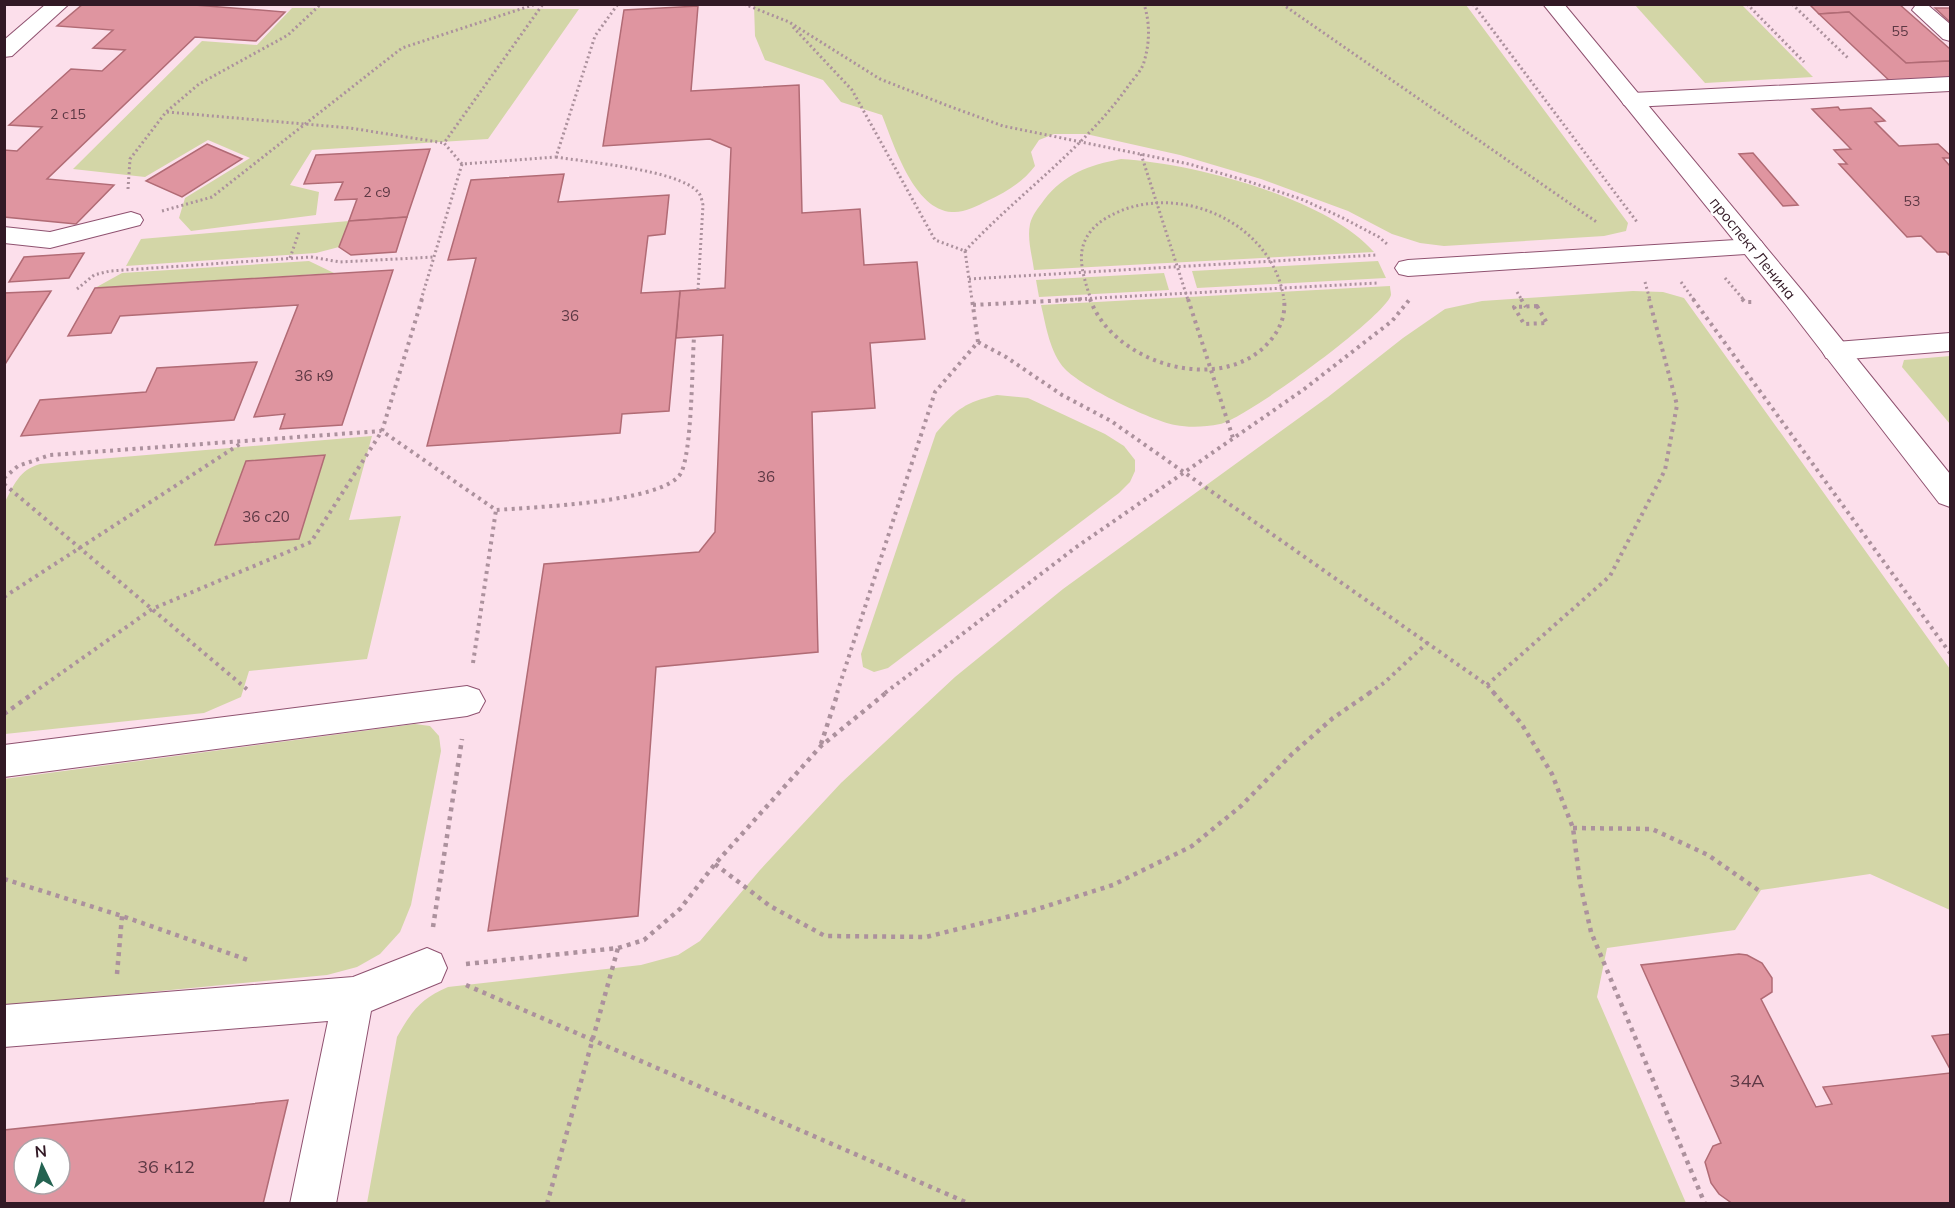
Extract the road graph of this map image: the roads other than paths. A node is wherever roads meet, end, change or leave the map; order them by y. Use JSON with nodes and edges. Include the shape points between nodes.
{"nodes":[{"id":1,"x":59,"y":4,"type":"edge"},
{"id":2,"x":1553,"y":4,"type":"edge"},
{"id":3,"x":1922,"y":10,"type":"dead end"},
{"id":4,"x":1950,"y":35,"type":"edge"},
{"id":5,"x":4,"y":51,"type":"edge"},
{"id":6,"x":1950,"y":84,"type":"edge"},
{"id":7,"x":1632,"y":100,"type":"junction"},
{"id":8,"x":131,"y":220,"type":"road end"},
{"id":9,"x":4,"y":235,"type":"edge"},
{"id":10,"x":1752,"y":247,"type":"junction"},
{"id":11,"x":1398,"y":275,"type":"road end"},
{"id":12,"x":1950,"y":342,"type":"edge"},
{"id":13,"x":1836,"y":351,"type":"junction"},
{"id":14,"x":1950,"y":495,"type":"edge"},
{"id":15,"x":467,"y":701,"type":"dead end"},
{"id":16,"x":4,"y":761,"type":"edge"},
{"id":17,"x":427,"y":968,"type":"road end"},
{"id":18,"x":353,"y":998,"type":"junction"},
{"id":19,"x":4,"y":1026,"type":"edge"},
{"id":20,"x":313,"y":1203,"type":"edge"}],
"edges":[{"from":1,"to":5,"type":"main road"},
{"from":2,"to":7,"type":"main road","name":"проспект Ленина"},
{"from":3,"to":4,"type":"main road"},
{"from":6,"to":7,"type":"main road"},
{"from":7,"to":10,"type":"main road","name":"проспект Ленина"},
{"from":8,"to":9,"type":"main road","via":[[50,240]]},
{"from":10,"to":11,"type":"main road"},
{"from":10,"to":13,"type":"main road","name":"проспект Ленина"},
{"from":12,"to":13,"type":"main road"},
{"from":13,"to":14,"type":"main road","name":"проспект Ленина"},
{"from":15,"to":16,"type":"main road"},
{"from":17,"to":18,"type":"main road"},
{"from":18,"to":19,"type":"main road"},
{"from":18,"to":20,"type":"main road"}]}
